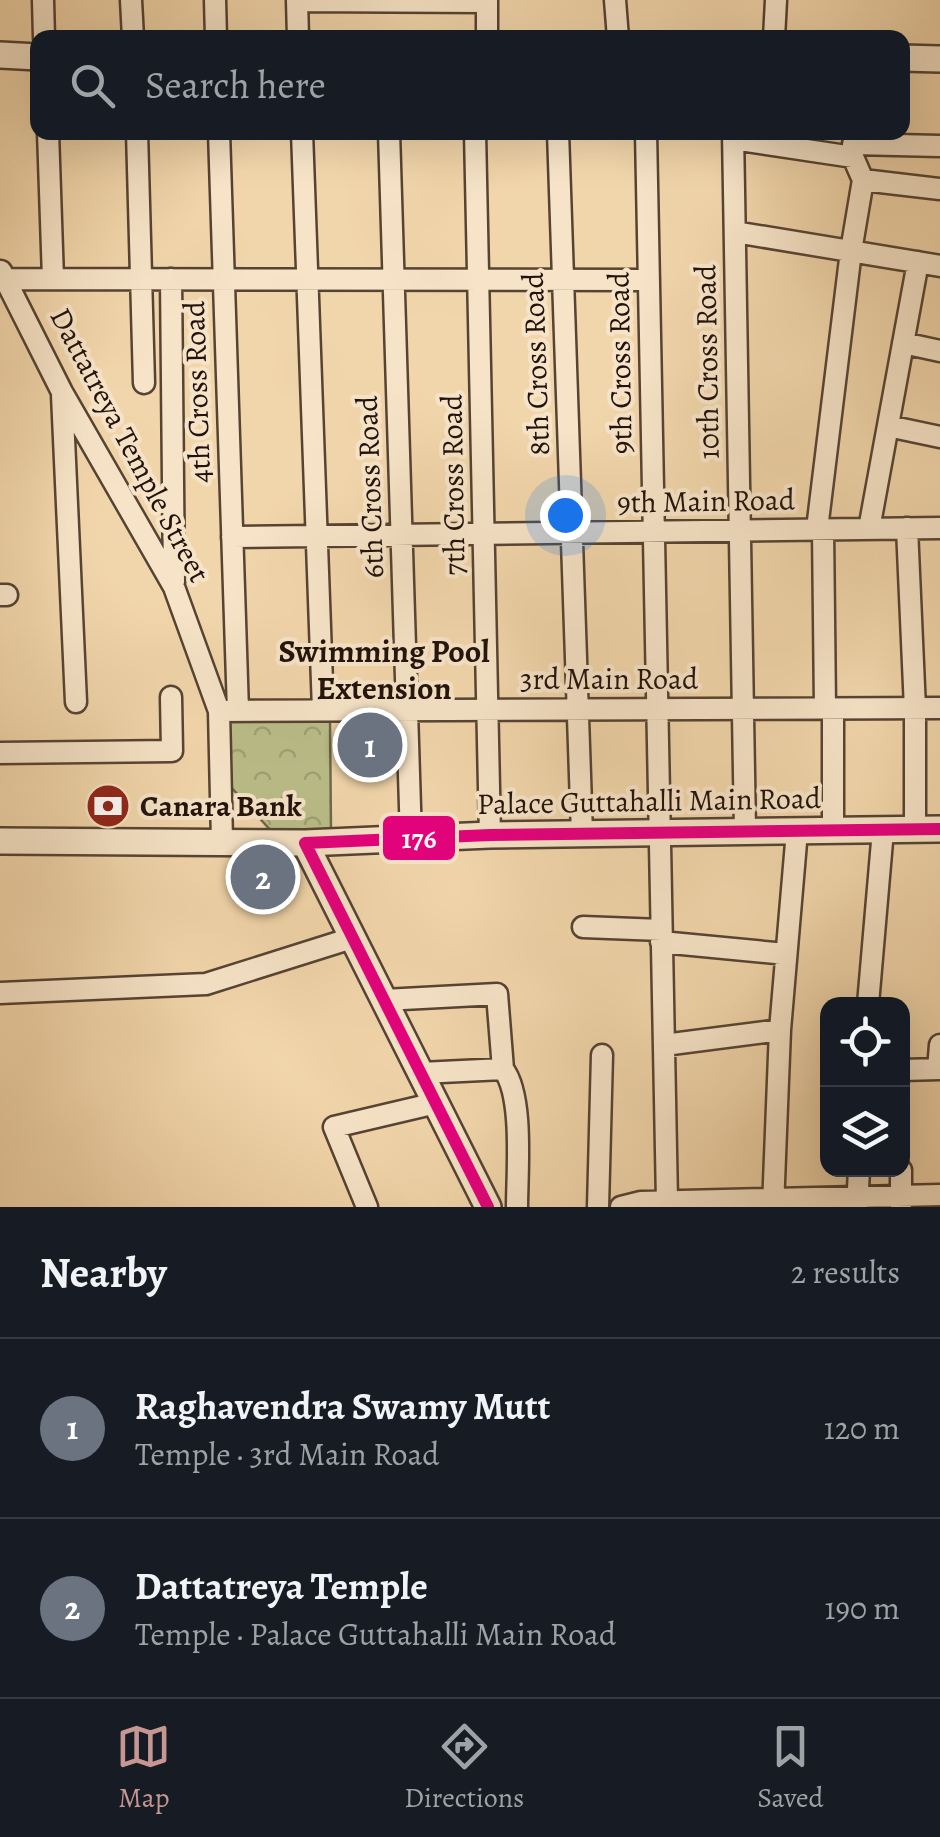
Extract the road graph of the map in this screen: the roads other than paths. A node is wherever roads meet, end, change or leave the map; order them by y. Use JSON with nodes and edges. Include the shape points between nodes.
{"nodes":[{"id":1,"x":43,"y":0,"type":"edge"},
{"id":2,"x":131,"y":0,"type":"edge"},
{"id":3,"x":215,"y":0,"type":"edge"},
{"id":4,"x":615,"y":0,"type":"edge"},
{"id":5,"x":776,"y":0,"type":"edge"},
{"id":6,"x":297,"y":1,"type":"edge"},
{"id":7,"x":487,"y":1,"type":"edge"},
{"id":8,"x":44,"y":30,"type":"edge"},
{"id":9,"x":133,"y":30,"type":"edge"},
{"id":10,"x":216,"y":30,"type":"edge"},
{"id":11,"x":298,"y":30,"type":"edge"},
{"id":12,"x":488,"y":30,"type":"edge"},
{"id":13,"x":617,"y":30,"type":"edge"},
{"id":14,"x":774,"y":30,"type":"edge"},
{"id":15,"x":0,"y":55,"type":"edge"},
{"id":16,"x":30,"y":57,"type":"edge"},
{"id":17,"x":910,"y":58,"type":"edge"},
{"id":18,"x":940,"y":59,"type":"edge"},
{"id":19,"x":48,"y":140,"type":"edge"},
{"id":20,"x":137,"y":140,"type":"edge"},
{"id":21,"x":219,"y":140,"type":"edge"},
{"id":22,"x":302,"y":140,"type":"edge"},
{"id":23,"x":388,"y":140,"type":"edge"},
{"id":24,"x":475,"y":140,"type":"edge"},
{"id":25,"x":558,"y":140,"type":"edge"},
{"id":26,"x":646,"y":140,"type":"edge"},
{"id":27,"x":733,"y":140,"type":"edge"},
{"id":28,"x":755,"y":140,"type":"edge"},
{"id":29,"x":940,"y":146,"type":"edge"},
{"id":30,"x":853,"y":158,"type":"junction"},
{"id":31,"x":863,"y":180,"type":"junction"},
{"id":32,"x":940,"y":189,"type":"edge"},
{"id":33,"x":735,"y":232,"type":"junction"},
{"id":34,"x":851,"y":251,"type":"junction"},
{"id":35,"x":918,"y":262,"type":"junction"},
{"id":36,"x":940,"y":266,"type":"edge"},
{"id":37,"x":2,"y":276,"type":"edge"},
{"id":38,"x":53,"y":279,"type":"junction"},
{"id":39,"x":141,"y":279,"type":"junction"},
{"id":40,"x":171,"y":279,"type":"junction"},
{"id":41,"x":224,"y":279,"type":"junction"},
{"id":42,"x":307,"y":279,"type":"junction"},
{"id":43,"x":393,"y":279,"type":"junction"},
{"id":44,"x":478,"y":279,"type":"junction"},
{"id":45,"x":563,"y":279,"type":"junction"},
{"id":46,"x":649,"y":280,"type":"junction"},
{"id":47,"x":903,"y":343,"type":"junction"},
{"id":48,"x":940,"y":351,"type":"edge"},
{"id":49,"x":144,"y":383,"type":"dead end"},
{"id":50,"x":62,"y":392,"type":"junction"},
{"id":51,"x":888,"y":426,"type":"junction"},
{"id":52,"x":940,"y":437,"type":"edge"},
{"id":53,"x":869,"y":528,"type":"junction"},
{"id":54,"x":907,"y":528,"type":"junction"},
{"id":55,"x":940,"y":528,"type":"edge"},
{"id":56,"x":820,"y":529,"type":"junction"},
{"id":57,"x":740,"y":530,"type":"junction"},
{"id":58,"x":572,"y":532,"type":"junction"},
{"id":59,"x":653,"y":532,"type":"junction"},
{"id":60,"x":484,"y":534,"type":"junction"},
{"id":61,"x":402,"y":535,"type":"junction"},
{"id":62,"x":317,"y":536,"type":"junction"},
{"id":63,"x":232,"y":538,"type":"junction"},
{"id":64,"x":174,"y":586,"type":"junction"},
{"id":65,"x":171,"y":698,"type":"dead end"},
{"id":66,"x":76,"y":702,"type":"dead end"},
{"id":67,"x":829,"y":708,"type":"junction"},
{"id":68,"x":940,"y":708,"type":"edge"},
{"id":69,"x":578,"y":709,"type":"junction"},
{"id":70,"x":657,"y":709,"type":"junction"},
{"id":71,"x":744,"y":709,"type":"junction"},
{"id":72,"x":915,"y":709,"type":"junction"},
{"id":73,"x":228,"y":710,"type":"junction"},
{"id":74,"x":323,"y":710,"type":"junction"},
{"id":75,"x":407,"y":710,"type":"junction"},
{"id":76,"x":487,"y":710,"type":"junction"},
{"id":77,"x":0,"y":753,"type":"edge"},
{"id":78,"x":883,"y":830,"type":"junction"},
{"id":79,"x":928,"y":830,"type":"edge"},
{"id":80,"x":745,"y":831,"type":"junction"},
{"id":81,"x":797,"y":831,"type":"junction"},
{"id":82,"x":833,"y":831,"type":"junction"},
{"id":83,"x":658,"y":832,"type":"junction"},
{"id":84,"x":582,"y":834,"type":"junction"},
{"id":85,"x":490,"y":836,"type":"junction"},
{"id":86,"x":412,"y":839,"type":"junction"},
{"id":87,"x":0,"y":841,"type":"edge"},
{"id":88,"x":222,"y":841,"type":"junction"},
{"id":89,"x":306,"y":843,"type":"junction"},
{"id":90,"x":582,"y":927,"type":"dead end"},
{"id":91,"x":661,"y":936,"type":"junction"},
{"id":92,"x":352,"y":938,"type":"junction"},
{"id":93,"x":786,"y":954,"type":"junction"},
{"id":94,"x":0,"y":993,"type":"edge"},
{"id":95,"x":869,"y":997,"type":"edge"},
{"id":96,"x":384,"y":1000,"type":"junction"},
{"id":97,"x":780,"y":1030,"type":"junction"},
{"id":98,"x":664,"y":1045,"type":"junction"},
{"id":99,"x":940,"y":1045,"type":"edge"},
{"id":100,"x":602,"y":1056,"type":"dead end"},
{"id":101,"x":503,"y":1069,"type":"junction"},
{"id":102,"x":939,"y":1069,"type":"edge"},
{"id":103,"x":910,"y":1070,"type":"edge"},
{"id":104,"x":421,"y":1073,"type":"junction"},
{"id":105,"x":436,"y":1103,"type":"junction"},
{"id":106,"x":859,"y":1177,"type":"edge"},
{"id":107,"x":940,"y":1195,"type":"edge"},
{"id":108,"x":667,"y":1201,"type":"junction"},
{"id":109,"x":901,"y":1201,"type":"edge"},
{"id":110,"x":858,"y":1202,"type":"edge"},
{"id":111,"x":773,"y":1203,"type":"edge"},
{"id":112,"x":715,"y":1204,"type":"edge"},
{"id":113,"x":367,"y":1207,"type":"edge"},
{"id":114,"x":488,"y":1207,"type":"edge"},
{"id":115,"x":517,"y":1207,"type":"edge"},
{"id":116,"x":598,"y":1207,"type":"edge"},
{"id":117,"x":621,"y":1207,"type":"edge"}],
"edges":[{"from":1,"to":8,"type":"street"},
{"from":2,"to":9,"type":"street"},
{"from":3,"to":10,"type":"street"},
{"from":4,"to":13,"type":"street"},
{"from":5,"to":14,"type":"street"},
{"from":6,"to":7,"type":"street"},
{"from":6,"to":11,"type":"street"},
{"from":7,"to":12,"type":"street"},
{"from":15,"to":16,"type":"street"},
{"from":17,"to":18,"type":"street"},
{"from":19,"to":38,"type":"street"},
{"from":20,"to":39,"type":"street"},
{"from":21,"to":41,"type":"street","name":"4th Cross Road"},
{"from":22,"to":42,"type":"street"},
{"from":23,"to":43,"type":"street","name":"6th Cross Road"},
{"from":24,"to":44,"type":"street","name":"7th Cross Road"},
{"from":25,"to":45,"type":"street","name":"8th Cross Road"},
{"from":26,"to":46,"type":"street","name":"9th Cross Road"},
{"from":27,"to":33,"type":"street","name":"10th Cross Road"},
{"from":28,"to":30,"type":"street"},
{"from":29,"to":30,"type":"street","via":[[853,144]]},
{"from":30,"to":31,"type":"street"},
{"from":31,"to":32,"type":"street"},
{"from":31,"to":34,"type":"street"},
{"from":33,"to":34,"type":"street"},
{"from":33,"to":57,"type":"street","name":"10th Cross Road"},
{"from":34,"to":35,"type":"street"},
{"from":34,"to":56,"type":"street"},
{"from":35,"to":36,"type":"street"},
{"from":35,"to":47,"type":"street"},
{"from":37,"to":38,"type":"street"},
{"from":37,"to":50,"type":"street","name":"Dattatreya Temple Street"},
{"from":38,"to":39,"type":"street"},
{"from":39,"to":40,"type":"street"},
{"from":39,"to":49,"type":"street"},
{"from":40,"to":41,"type":"street"},
{"from":40,"to":64,"type":"street"},
{"from":41,"to":42,"type":"street"},
{"from":41,"to":63,"type":"street","name":"4th Cross Road"},
{"from":42,"to":43,"type":"street"},
{"from":42,"to":62,"type":"street"},
{"from":43,"to":44,"type":"street"},
{"from":43,"to":61,"type":"street","name":"6th Cross Road"},
{"from":44,"to":45,"type":"street"},
{"from":44,"to":60,"type":"street","name":"7th Cross Road"},
{"from":45,"to":46,"type":"street"},
{"from":45,"to":58,"type":"street","name":"8th Cross Road"},
{"from":46,"to":59,"type":"street","name":"9th Cross Road"},
{"from":47,"to":48,"type":"street"},
{"from":47,"to":51,"type":"street"},
{"from":50,"to":64,"type":"street","name":"Dattatreya Temple Street"},
{"from":50,"to":66,"type":"street"},
{"from":51,"to":52,"type":"street"},
{"from":51,"to":53,"type":"street"},
{"from":53,"to":54,"type":"street","name":"9th Main Road"},
{"from":53,"to":56,"type":"street","name":"9th Main Road"},
{"from":54,"to":55,"type":"street","name":"9th Main Road"},
{"from":54,"to":72,"type":"street"},
{"from":56,"to":57,"type":"street","name":"9th Main Road"},
{"from":56,"to":67,"type":"street"},
{"from":57,"to":59,"type":"street","name":"9th Main Road"},
{"from":57,"to":71,"type":"street","name":"10th Cross Road"},
{"from":58,"to":59,"type":"street","name":"9th Main Road"},
{"from":58,"to":60,"type":"street","name":"9th Main Road"},
{"from":58,"to":69,"type":"street","name":"8th Cross Road"},
{"from":59,"to":70,"type":"street","name":"9th Cross Road"},
{"from":60,"to":61,"type":"street","name":"9th Main Road"},
{"from":60,"to":76,"type":"street","name":"7th Cross Road"},
{"from":61,"to":62,"type":"street","name":"9th Main Road"},
{"from":61,"to":75,"type":"street","name":"6th Cross Road"},
{"from":62,"to":63,"type":"street","name":"9th Main Road"},
{"from":62,"to":74,"type":"street"},
{"from":63,"to":73,"type":"street","name":"4th Cross Road"},
{"from":64,"to":73,"type":"street","name":"Dattatreya Temple Street"},
{"from":65,"to":77,"type":"street","via":[[172,751]]},
{"from":67,"to":71,"type":"street","name":"3rd Main Road"},
{"from":67,"to":72,"type":"street","name":"3rd Main Road"},
{"from":67,"to":82,"type":"street"},
{"from":68,"to":72,"type":"street","name":"3rd Main Road"},
{"from":69,"to":70,"type":"street","name":"3rd Main Road"},
{"from":69,"to":76,"type":"street","name":"3rd Main Road"},
{"from":69,"to":84,"type":"street","name":"8th Cross Road"},
{"from":70,"to":71,"type":"street","name":"3rd Main Road"},
{"from":70,"to":83,"type":"street","name":"9th Cross Road"},
{"from":71,"to":80,"type":"street","name":"10th Cross Road"},
{"from":72,"to":79,"type":"street"},
{"from":73,"to":74,"type":"street","name":"3rd Main Road"},
{"from":73,"to":88,"type":"street","name":"4th Cross Road"},
{"from":74,"to":75,"type":"street","name":"3rd Main Road"},
{"from":75,"to":76,"type":"street","name":"3rd Main Road"},
{"from":75,"to":86,"type":"street","name":"6th Cross Road"},
{"from":76,"to":85,"type":"street","name":"7th Cross Road"},
{"from":78,"to":79,"type":"street","name":"Palace Guttahalli Main Road"},
{"from":78,"to":82,"type":"street","name":"Palace Guttahalli Main Road"},
{"from":78,"to":95,"type":"street"},
{"from":80,"to":81,"type":"street","name":"Palace Guttahalli Main Road"},
{"from":80,"to":83,"type":"street","name":"Palace Guttahalli Main Road"},
{"from":81,"to":82,"type":"street","name":"Palace Guttahalli Main Road"},
{"from":81,"to":93,"type":"street"},
{"from":83,"to":84,"type":"street","name":"Palace Guttahalli Main Road"},
{"from":83,"to":91,"type":"street"},
{"from":84,"to":85,"type":"street","name":"Palace Guttahalli Main Road"},
{"from":85,"to":86,"type":"street","name":"Palace Guttahalli Main Road"},
{"from":86,"to":89,"type":"street","name":"Palace Guttahalli Main Road"},
{"from":87,"to":88,"type":"street","name":"Palace Guttahalli Main Road"},
{"from":88,"to":89,"type":"street","name":"Palace Guttahalli Main Road"},
{"from":89,"to":92,"type":"street"},
{"from":90,"to":91,"type":"street"},
{"from":91,"to":93,"type":"street"},
{"from":91,"to":98,"type":"street"},
{"from":92,"to":94,"type":"street","via":[[206,984]]},
{"from":92,"to":96,"type":"street"},
{"from":93,"to":97,"type":"street"},
{"from":96,"to":101,"type":"street","via":[[497,994]]},
{"from":96,"to":104,"type":"street"},
{"from":97,"to":98,"type":"street"},
{"from":97,"to":111,"type":"street"},
{"from":98,"to":108,"type":"street"},
{"from":99,"to":102,"type":"street"},
{"from":100,"to":116,"type":"street"},
{"from":101,"to":104,"type":"street"},
{"from":101,"to":115,"type":"street","via":[[514,1098]]},
{"from":102,"to":103,"type":"street"},
{"from":104,"to":105,"type":"street"},
{"from":105,"to":113,"type":"street","via":[[334,1127]]},
{"from":105,"to":114,"type":"street"},
{"from":106,"to":110,"type":"street"},
{"from":107,"to":109,"type":"street"},
{"from":108,"to":112,"type":"street"},
{"from":108,"to":117,"type":"street"},
{"from":109,"to":110,"type":"street"},
{"from":110,"to":111,"type":"street"},
{"from":111,"to":112,"type":"street"}]}
